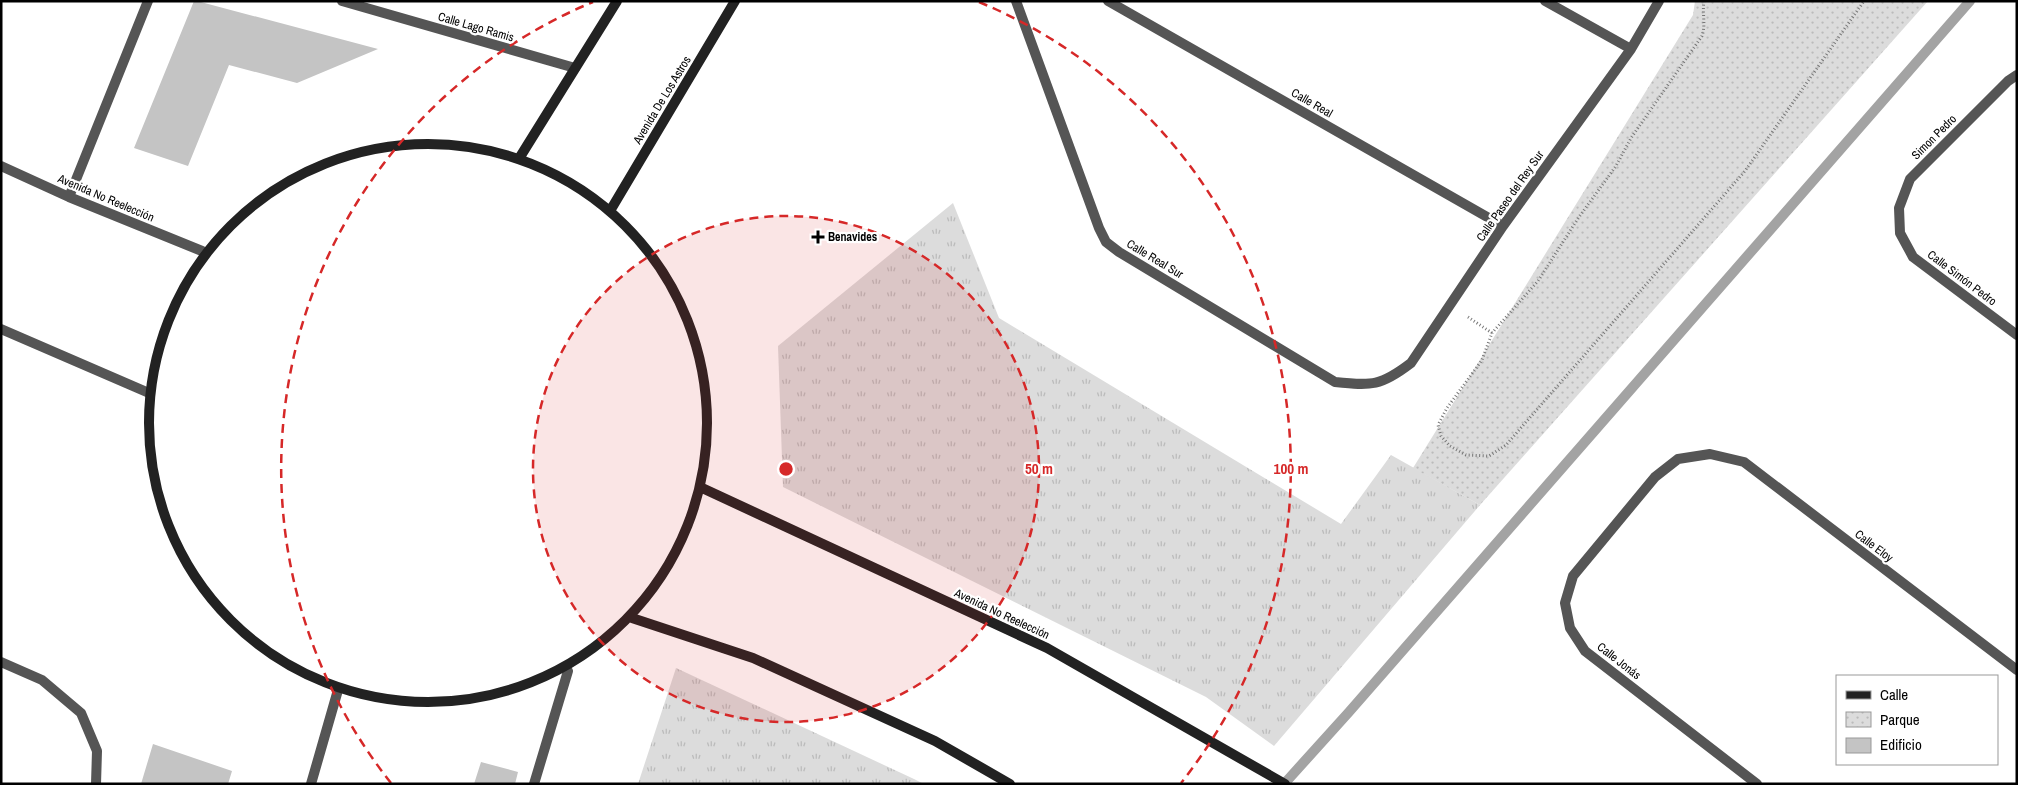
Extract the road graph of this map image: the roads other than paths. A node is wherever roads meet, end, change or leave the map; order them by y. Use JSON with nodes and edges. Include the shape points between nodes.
{"nodes":[{"id":1,"x":148,"y":1,"type":"edge"},
{"id":2,"x":342,"y":1,"type":"edge"},
{"id":3,"x":617,"y":1,"type":"edge"},
{"id":4,"x":735,"y":1,"type":"edge"},
{"id":5,"x":1016,"y":1,"type":"edge"},
{"id":6,"x":1108,"y":1,"type":"edge"},
{"id":7,"x":1545,"y":1,"type":"edge"},
{"id":8,"x":1659,"y":1,"type":"edge"},
{"id":9,"x":1631,"y":49,"type":"junction"},
{"id":10,"x":575,"y":68,"type":"junction"},
{"id":11,"x":2017,"y":75,"type":"edge"},
{"id":12,"x":520,"y":157,"type":"junction"},
{"id":13,"x":1,"y":166,"type":"edge"},
{"id":14,"x":69,"y":198,"type":"junction"},
{"id":15,"x":610,"y":211,"type":"junction"},
{"id":16,"x":1503,"y":226,"type":"junction"},
{"id":17,"x":1900,"y":233,"type":"joint"},
{"id":18,"x":202,"y":251,"type":"junction"},
{"id":19,"x":1,"y":329,"type":"edge"},
{"id":20,"x":2017,"y":335,"type":"edge"},
{"id":21,"x":1365,"y":386,"type":"joint"},
{"id":22,"x":149,"y":393,"type":"junction"},
{"id":23,"x":1710,"y":454,"type":"joint"},
{"id":24,"x":700,"y":487,"type":"junction"},
{"id":25,"x":632,"y":618,"type":"junction"},
{"id":26,"x":1,"y":662,"type":"edge"},
{"id":27,"x":2017,"y":670,"type":"edge"},
{"id":28,"x":568,"y":671,"type":"junction"},
{"id":29,"x":338,"y":690,"type":"junction"},
{"id":30,"x":96,"y":784,"type":"edge"},
{"id":31,"x":311,"y":784,"type":"edge"},
{"id":32,"x":534,"y":784,"type":"edge"},
{"id":33,"x":1010,"y":784,"type":"edge"},
{"id":34,"x":1284,"y":784,"type":"edge"},
{"id":35,"x":1757,"y":784,"type":"edge"}],
"edges":[{"from":1,"to":14,"type":"street"},
{"from":2,"to":10,"type":"street","name":"Calle Lago Ramis"},
{"from":3,"to":10,"type":"main road"},
{"from":4,"to":15,"type":"main road","name":"Avenida De Los Astros"},
{"from":5,"to":21,"type":"street","name":"Calle Real Sur","via":[[1106,242],[1335,382]]},
{"from":6,"to":16,"type":"street","name":"Calle Real"},
{"from":7,"to":9,"type":"street"},
{"from":8,"to":9,"type":"street","name":"Calle Paseo del Rey Sur"},
{"from":9,"to":16,"type":"street","name":"Calle Paseo del Rey Sur"},
{"from":10,"to":12,"type":"main road"},
{"from":11,"to":17,"type":"street","name":"Simon Pedro","via":[[2008,80],[1910,179],[1899,208]]},
{"from":12,"to":15,"type":"main road","via":[[567,180]]},
{"from":12,"to":18,"type":"main road","via":[[431,144],[344,156],[260,199]]},
{"from":13,"to":14,"type":"street","name":"Avenida No Reelección"},
{"from":14,"to":18,"type":"street","name":"Avenida No Reelección"},
{"from":15,"to":24,"type":"main road","via":[[660,268],[692,337],[706,412]]},
{"from":16,"to":21,"type":"street","name":"Calle Paseo del Rey Sur","via":[[1411,363],[1391,379]]},
{"from":17,"to":20,"type":"street","name":"Calle Simón Pedro","via":[[1913,257]]},
{"from":18,"to":22,"type":"main road","via":[[172,292],[154,342]]},
{"from":19,"to":22,"type":"street"},
{"from":22,"to":29,"type":"main road","via":[[165,509],[205,591],[261,648]]},
{"from":23,"to":27,"type":"street","name":"Calle Eloy","via":[[1744,462]]},
{"from":23,"to":35,"type":"street","name":"Calle Jonás","via":[[1678,459],[1655,477],[1573,576],[1565,603],[1570,628],[1585,651]]},
{"from":24,"to":25,"type":"main road","via":[[674,557]]},
{"from":24,"to":34,"type":"main road","name":"Avenida No Reelección","via":[[1047,648]]},
{"from":25,"to":28,"type":"main road"},
{"from":25,"to":33,"type":"main road","via":[[753,658],[935,741]]},
{"from":26,"to":30,"type":"street","via":[[42,680],[81,713],[97,751]]},
{"from":28,"to":29,"type":"main road","via":[[493,697],[420,704]]},
{"from":28,"to":32,"type":"street"},
{"from":29,"to":31,"type":"street"}]}
